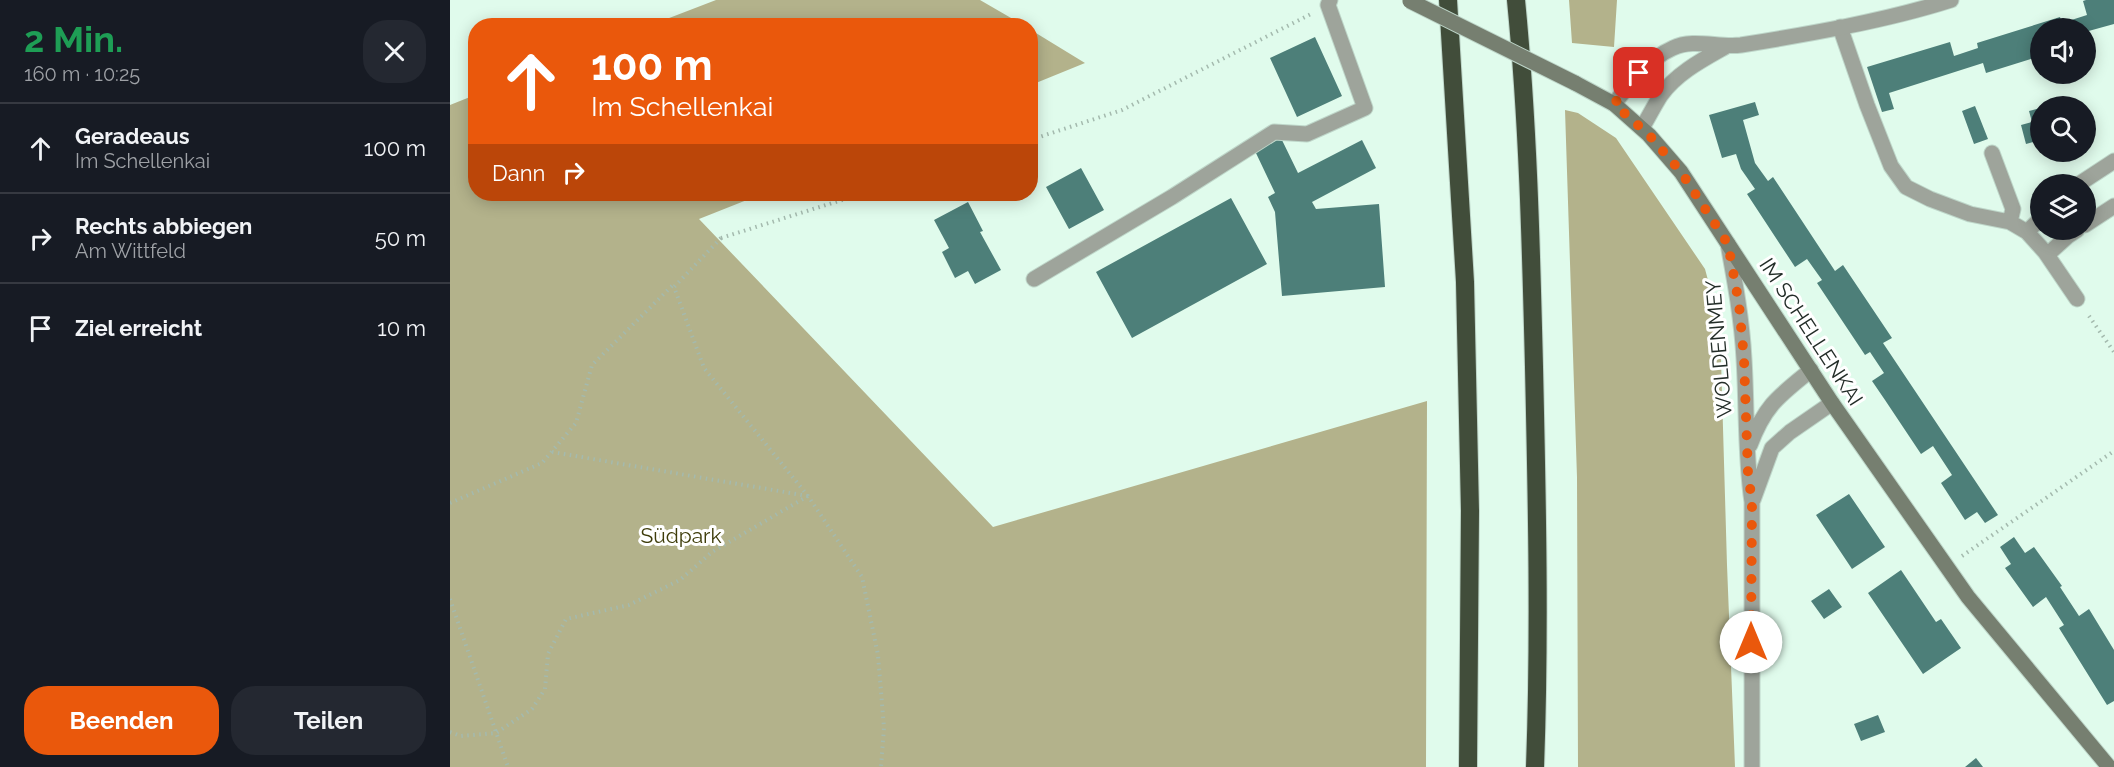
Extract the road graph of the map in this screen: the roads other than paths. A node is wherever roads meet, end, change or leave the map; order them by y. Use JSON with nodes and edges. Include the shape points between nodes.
{"nodes":[{"id":1,"x":1448,"y":0,"type":"edge"},
{"id":2,"x":1516,"y":0,"type":"edge"},
{"id":3,"x":1951,"y":0,"type":"edge"},
{"id":4,"x":1408,"y":1,"type":"edge"},
{"id":5,"x":1329,"y":2,"type":"edge"},
{"id":6,"x":1840,"y":27,"type":"junction"},
{"id":7,"x":1725,"y":46,"type":"junction"},
{"id":8,"x":1614,"y":104,"type":"junction"},
{"id":9,"x":1642,"y":128,"type":"junction"},
{"id":10,"x":1992,"y":153,"type":"dead end"},
{"id":11,"x":2114,"y":161,"type":"edge"},
{"id":12,"x":2094,"y":174,"type":"edge"},
{"id":13,"x":2114,"y":206,"type":"edge"},
{"id":14,"x":2096,"y":218,"type":"edge"},
{"id":15,"x":2010,"y":222,"type":"junction"},
{"id":16,"x":2030,"y":229,"type":"edge"},
{"id":17,"x":2027,"y":232,"type":"junction"},
{"id":18,"x":2064,"y":240,"type":"edge"},
{"id":19,"x":1728,"y":244,"type":"junction"},
{"id":20,"x":2048,"y":255,"type":"junction"},
{"id":21,"x":1034,"y":279,"type":"dead end"},
{"id":22,"x":2077,"y":299,"type":"road end"},
{"id":23,"x":1811,"y":370,"type":"junction"},
{"id":24,"x":1832,"y":402,"type":"junction"},
{"id":25,"x":1748,"y":450,"type":"junction"},
{"id":26,"x":1752,"y":502,"type":"junction"},
{"id":27,"x":1468,"y":767,"type":"edge"},
{"id":28,"x":1535,"y":767,"type":"edge"},
{"id":29,"x":1752,"y":767,"type":"edge"},
{"id":30,"x":2109,"y":767,"type":"edge"}],
"edges":[{"from":1,"to":27,"type":"highway","via":[[1465,282],[1470,512]]},
{"from":2,"to":28,"type":"highway","via":[[1532,273],[1538,508]]},
{"from":3,"to":6,"type":"street"},
{"from":4,"to":8,"type":"street","name":"IM SCHELLENKAI","bridge":true},
{"from":5,"to":21,"type":"street","via":[[1365,108],[1307,134],[1274,132]]},
{"from":6,"to":7,"type":"street"},
{"from":6,"to":15,"type":"street","via":[[1891,166],[1906,187],[1970,214]]},
{"from":7,"to":8,"type":"street","via":[[1689,44],[1671,48],[1639,73]]},
{"from":7,"to":9,"type":"street","via":[[1682,74],[1661,95]]},
{"from":8,"to":9,"type":"street","name":"IM SCHELLENKAI"},
{"from":9,"to":19,"type":"street","name":"IM SCHELLENKAI","via":[[1681,172]]},
{"from":10,"to":15,"type":"street","via":[[2013,209]]},
{"from":11,"to":12,"type":"street"},
{"from":13,"to":14,"type":"street"},
{"from":15,"to":17,"type":"street"},
{"from":16,"to":17,"type":"street"},
{"from":17,"to":20,"type":"street"},
{"from":18,"to":20,"type":"street"},
{"from":19,"to":23,"type":"street","name":"IM SCHELLENKAI"},
{"from":19,"to":25,"type":"street","name":"WOLDENMEY","via":[[1739,304]]},
{"from":20,"to":22,"type":"street"},
{"from":23,"to":24,"type":"street","name":"IM SCHELLENKAI"},
{"from":23,"to":25,"type":"street","name":"WOLDENMEY","via":[[1777,398],[1762,417]]},
{"from":24,"to":26,"type":"street","name":"WOLDENMEY","via":[[1772,448]]},
{"from":24,"to":30,"type":"street","name":"IM SCHELLENKAI","via":[[1968,597]]},
{"from":25,"to":26,"type":"street","name":"WOLDENMEY"},
{"from":26,"to":29,"type":"street","name":"WOLDENMEY"}]}
